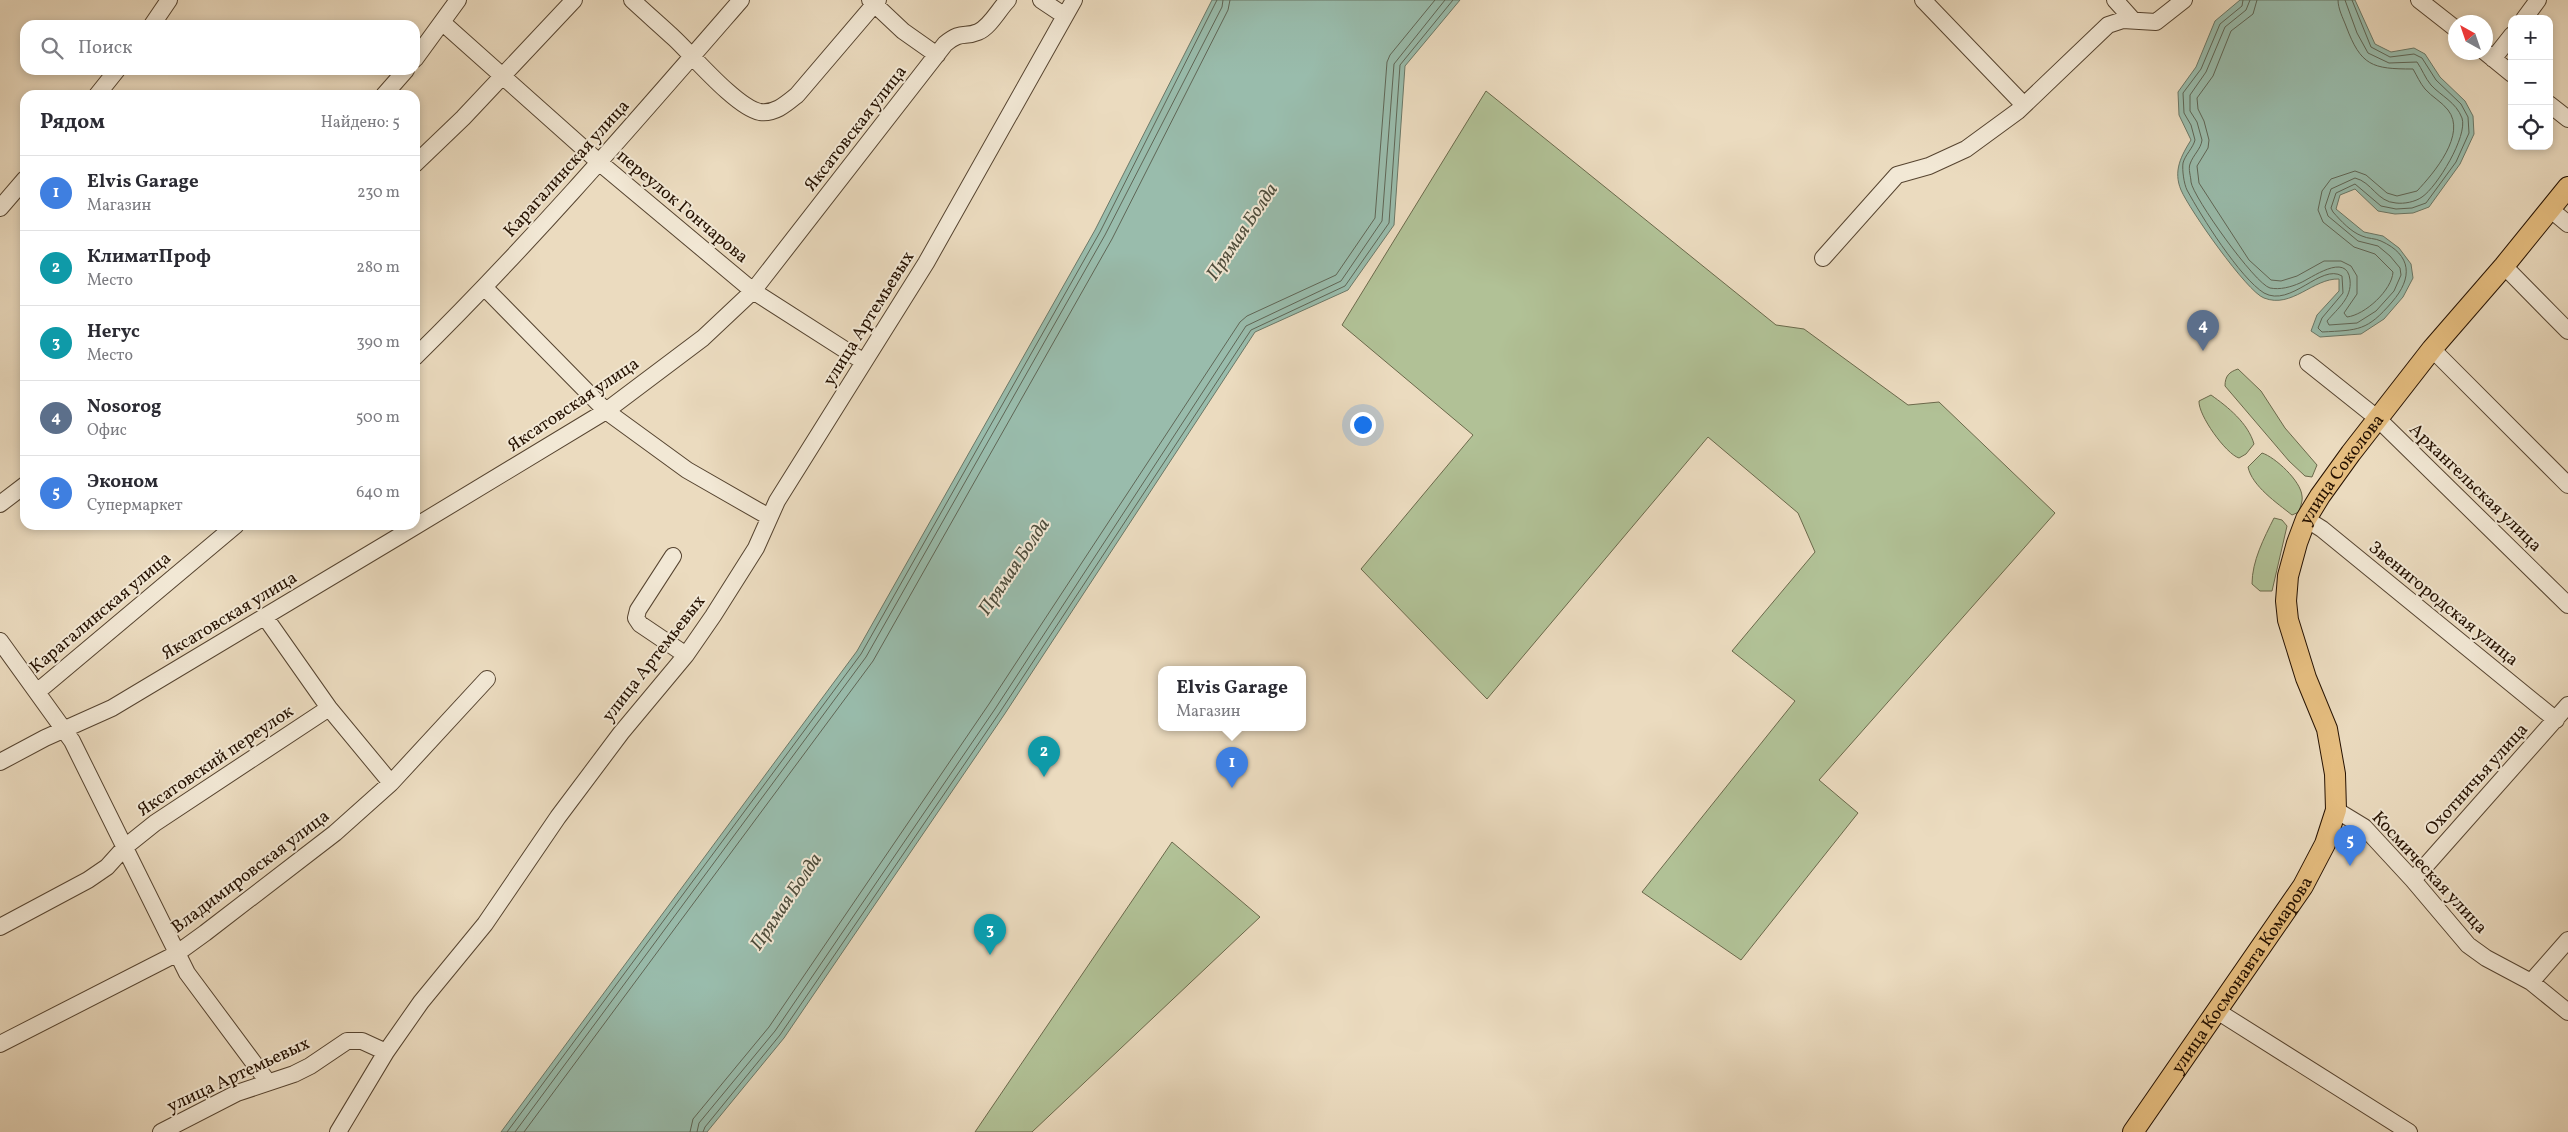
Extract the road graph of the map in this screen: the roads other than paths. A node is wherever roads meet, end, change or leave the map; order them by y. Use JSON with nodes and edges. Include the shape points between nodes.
{"nodes":[{"id":1,"x":458,"y":0,"type":"edge"},
{"id":2,"x":574,"y":0,"type":"edge"},
{"id":3,"x":632,"y":0,"type":"edge"},
{"id":4,"x":741,"y":0,"type":"edge"},
{"id":5,"x":1008,"y":0,"type":"edge"},
{"id":6,"x":1041,"y":0,"type":"edge"},
{"id":7,"x":1074,"y":0,"type":"edge"},
{"id":8,"x":1923,"y":0,"type":"edge"},
{"id":9,"x":2115,"y":0,"type":"edge"},
{"id":10,"x":2184,"y":0,"type":"edge"},
{"id":11,"x":2419,"y":0,"type":"edge"},
{"id":12,"x":2538,"y":0,"type":"edge"},
{"id":13,"x":162,"y":2,"type":"edge"},
{"id":14,"x":874,"y":2,"type":"edge"},
{"id":15,"x":2527,"y":15,"type":"edge"},
{"id":16,"x":1065,"y":16,"type":"junction"},
{"id":17,"x":154,"y":20,"type":"edge"},
{"id":18,"x":2133,"y":20,"type":"junction"},
{"id":19,"x":443,"y":23,"type":"junction"},
{"id":20,"x":2448,"y":23,"type":"edge"},
{"id":21,"x":2508,"y":39,"type":"edge"},
{"id":22,"x":2493,"y":52,"type":"edge"},
{"id":23,"x":420,"y":53,"type":"edge"},
{"id":24,"x":937,"y":55,"type":"junction"},
{"id":25,"x":692,"y":56,"type":"junction"},
{"id":26,"x":2493,"y":59,"type":"edge"},
{"id":27,"x":2508,"y":71,"type":"edge"},
{"id":28,"x":113,"y":75,"type":"edge"},
{"id":29,"x":402,"y":75,"type":"edge"},
{"id":30,"x":502,"y":76,"type":"junction"},
{"id":31,"x":101,"y":90,"type":"edge"},
{"id":32,"x":388,"y":90,"type":"edge"},
{"id":33,"x":2024,"y":105,"type":"junction"},
{"id":34,"x":2550,"y":105,"type":"edge"},
{"id":35,"x":2568,"y":119,"type":"edge"},
{"id":36,"x":420,"y":159,"type":"edge"},
{"id":37,"x":600,"y":163,"type":"junction"},
{"id":38,"x":20,"y":184,"type":"edge"},
{"id":39,"x":2568,"y":186,"type":"edge"},
{"id":40,"x":0,"y":208,"type":"edge"},
{"id":41,"x":2550,"y":209,"type":"junction"},
{"id":42,"x":2568,"y":224,"type":"edge"},
{"id":43,"x":1822,"y":258,"type":"dead end"},
{"id":44,"x":2504,"y":266,"type":"junction"},
{"id":45,"x":484,"y":288,"type":"junction"},
{"id":46,"x":753,"y":291,"type":"junction"},
{"id":47,"x":2568,"y":331,"type":"edge"},
{"id":48,"x":2432,"y":349,"type":"junction"},
{"id":49,"x":420,"y":353,"type":"edge"},
{"id":50,"x":864,"y":362,"type":"junction"},
{"id":51,"x":2308,"y":363,"type":"dead end"},
{"id":52,"x":606,"y":410,"type":"junction"},
{"id":53,"x":2377,"y":418,"type":"junction"},
{"id":54,"x":2568,"y":485,"type":"edge"},
{"id":55,"x":20,"y":488,"type":"edge"},
{"id":56,"x":0,"y":504,"type":"edge"},
{"id":57,"x":420,"y":517,"type":"edge"},
{"id":58,"x":769,"y":517,"type":"junction"},
{"id":59,"x":2306,"y":519,"type":"junction"},
{"id":60,"x":230,"y":530,"type":"edge"},
{"id":61,"x":397,"y":530,"type":"edge"},
{"id":62,"x":673,"y":556,"type":"dead end"},
{"id":63,"x":2568,"y":605,"type":"edge"},
{"id":64,"x":265,"y":617,"type":"junction"},
{"id":65,"x":0,"y":641,"type":"edge"},
{"id":66,"x":686,"y":655,"type":"junction"},
{"id":67,"x":487,"y":679,"type":"dead end"},
{"id":68,"x":37,"y":692,"type":"junction"},
{"id":69,"x":2568,"y":705,"type":"edge"},
{"id":70,"x":328,"y":708,"type":"junction"},
{"id":71,"x":2556,"y":720,"type":"junction"},
{"id":72,"x":64,"y":730,"type":"junction"},
{"id":73,"x":0,"y":762,"type":"edge"},
{"id":74,"x":390,"y":783,"type":"junction"},
{"id":75,"x":2336,"y":810,"type":"junction"},
{"id":76,"x":125,"y":847,"type":"junction"},
{"id":77,"x":2413,"y":880,"type":"junction"},
{"id":78,"x":0,"y":927,"type":"edge"},
{"id":79,"x":2568,"y":940,"type":"edge"},
{"id":80,"x":176,"y":954,"type":"junction"},
{"id":81,"x":2531,"y":982,"type":"junction"},
{"id":82,"x":2217,"y":1011,"type":"junction"},
{"id":83,"x":2568,"y":1012,"type":"edge"},
{"id":84,"x":0,"y":1044,"type":"edge"},
{"id":85,"x":386,"y":1052,"type":"junction"},
{"id":86,"x":268,"y":1082,"type":"junction"},
{"id":87,"x":161,"y":1132,"type":"edge"},
{"id":88,"x":338,"y":1132,"type":"edge"},
{"id":89,"x":2133,"y":1132,"type":"edge"},
{"id":90,"x":2409,"y":1132,"type":"edge"}],
"edges":[{"from":1,"to":19,"type":"street"},
{"from":2,"to":30,"type":"street"},
{"from":3,"to":25,"type":"street"},
{"from":4,"to":25,"type":"street","name":"Карагалинская улица"},
{"from":5,"to":24,"type":"street","name":"Яксатовская улица","via":[[984,28],[976,33],[956,36]]},
{"from":6,"to":16,"type":"street"},
{"from":7,"to":16,"type":"street","name":"улица Артемьевых"},
{"from":8,"to":33,"type":"street"},
{"from":9,"to":18,"type":"street"},
{"from":10,"to":18,"type":"street","via":[[2156,22]]},
{"from":11,"to":20,"type":"street"},
{"from":12,"to":15,"type":"street"},
{"from":13,"to":17,"type":"street"},
{"from":14,"to":24,"type":"street","via":[[903,31]]},
{"from":14,"to":25,"type":"street","via":[[797,95],[772,112],[758,112],[746,106]]},
{"from":16,"to":50,"type":"street","name":"улица Артемьевых","via":[[926,263]]},
{"from":18,"to":33,"type":"street","via":[[2108,25]]},
{"from":19,"to":23,"type":"street"},
{"from":19,"to":30,"type":"street","name":"переулок Гончарова"},
{"from":21,"to":22,"type":"street"},
{"from":24,"to":46,"type":"street","name":"Яксатовская улица"},
{"from":25,"to":37,"type":"street","name":"Карагалинская улица"},
{"from":26,"to":27,"type":"street"},
{"from":28,"to":31,"type":"street"},
{"from":29,"to":32,"type":"street"},
{"from":30,"to":36,"type":"street"},
{"from":30,"to":37,"type":"street","name":"переулок Гончарова"},
{"from":33,"to":43,"type":"street","via":[[1966,150],[1929,166],[1896,175]]},
{"from":34,"to":35,"type":"street"},
{"from":37,"to":45,"type":"street","name":"Карагалинская улица"},
{"from":37,"to":46,"type":"street","name":"переулок Гончарова"},
{"from":38,"to":40,"type":"street"},
{"from":39,"to":41,"type":"main road","name":"улица Соколова"},
{"from":41,"to":42,"type":"street"},
{"from":41,"to":44,"type":"main road","name":"улица Соколова"},
{"from":44,"to":47,"type":"street"},
{"from":44,"to":48,"type":"main road","name":"улица Соколова"},
{"from":45,"to":49,"type":"street","name":"Карагалинская улица"},
{"from":45,"to":52,"type":"street"},
{"from":46,"to":50,"type":"street","name":"переулок Гончарова"},
{"from":46,"to":52,"type":"street","name":"Яксатовская улица","via":[[703,338]]},
{"from":48,"to":53,"type":"main road","name":"улица Соколова"},
{"from":48,"to":54,"type":"street"},
{"from":50,"to":58,"type":"street","name":"улица Артемьевых"},
{"from":51,"to":53,"type":"street","name":"Архангельская улица"},
{"from":52,"to":57,"type":"street","name":"Яксатовская улица"},
{"from":52,"to":58,"type":"street","via":[[687,470]]},
{"from":53,"to":59,"type":"main road","name":"улица Соколова"},
{"from":53,"to":63,"type":"street","name":"Архангельская улица"},
{"from":55,"to":56,"type":"street"},
{"from":58,"to":66,"type":"street","name":"улица Артемьевых","via":[[756,548]]},
{"from":59,"to":71,"type":"street","name":"Звенигородская улица"},
{"from":59,"to":75,"type":"main road","name":"улица Соколова","via":[[2288,576],[2286,601],[2293,640],[2328,729],[2335,774]]},
{"from":60,"to":68,"type":"street","name":"Карагалинская улица"},
{"from":61,"to":64,"type":"street","name":"Яксатовская улица"},
{"from":62,"to":66,"type":"street","via":[[636,618]]},
{"from":64,"to":70,"type":"street"},
{"from":64,"to":72,"type":"street","name":"Яксатовская улица","via":[[112,708]]},
{"from":65,"to":68,"type":"street"},
{"from":66,"to":85,"type":"street","name":"улица Артемьевых","via":[[621,733],[558,817],[485,924],[421,1002]]},
{"from":67,"to":74,"type":"street","name":"Владимировская улица"},
{"from":68,"to":72,"type":"street"},
{"from":69,"to":71,"type":"street","name":"Охотничья улица"},
{"from":70,"to":74,"type":"street"},
{"from":70,"to":76,"type":"street","name":"Яксатовский переулок","via":[[155,823]]},
{"from":71,"to":77,"type":"street","name":"Охотничья улица"},
{"from":72,"to":73,"type":"street"},
{"from":72,"to":76,"type":"street"},
{"from":74,"to":80,"type":"street","name":"Владимировская улица","via":[[335,834]]},
{"from":75,"to":77,"type":"street","name":"Космическая улица","via":[[2364,827]]},
{"from":75,"to":82,"type":"main road","name":"улица Космонавта Комарова","via":[[2326,844],[2303,886]]},
{"from":76,"to":78,"type":"street","name":"Яксатовский переулок","via":[[117,858],[88,880]]},
{"from":76,"to":80,"type":"street"},
{"from":77,"to":81,"type":"street","name":"Космическая улица","via":[[2468,945]]},
{"from":79,"to":81,"type":"street"},
{"from":80,"to":84,"type":"street","name":"Владимировская улица"},
{"from":80,"to":86,"type":"street"},
{"from":81,"to":83,"type":"street","name":"Космическая улица"},
{"from":82,"to":89,"type":"main road","name":"улица Космонавта Комарова"},
{"from":82,"to":90,"type":"street"},
{"from":85,"to":86,"type":"street","name":"улица Артемьевых","via":[[362,1041],[347,1041],[310,1066]]},
{"from":85,"to":88,"type":"street"},
{"from":86,"to":87,"type":"street","name":"улица Артемьевых","via":[[237,1092]]}]}
